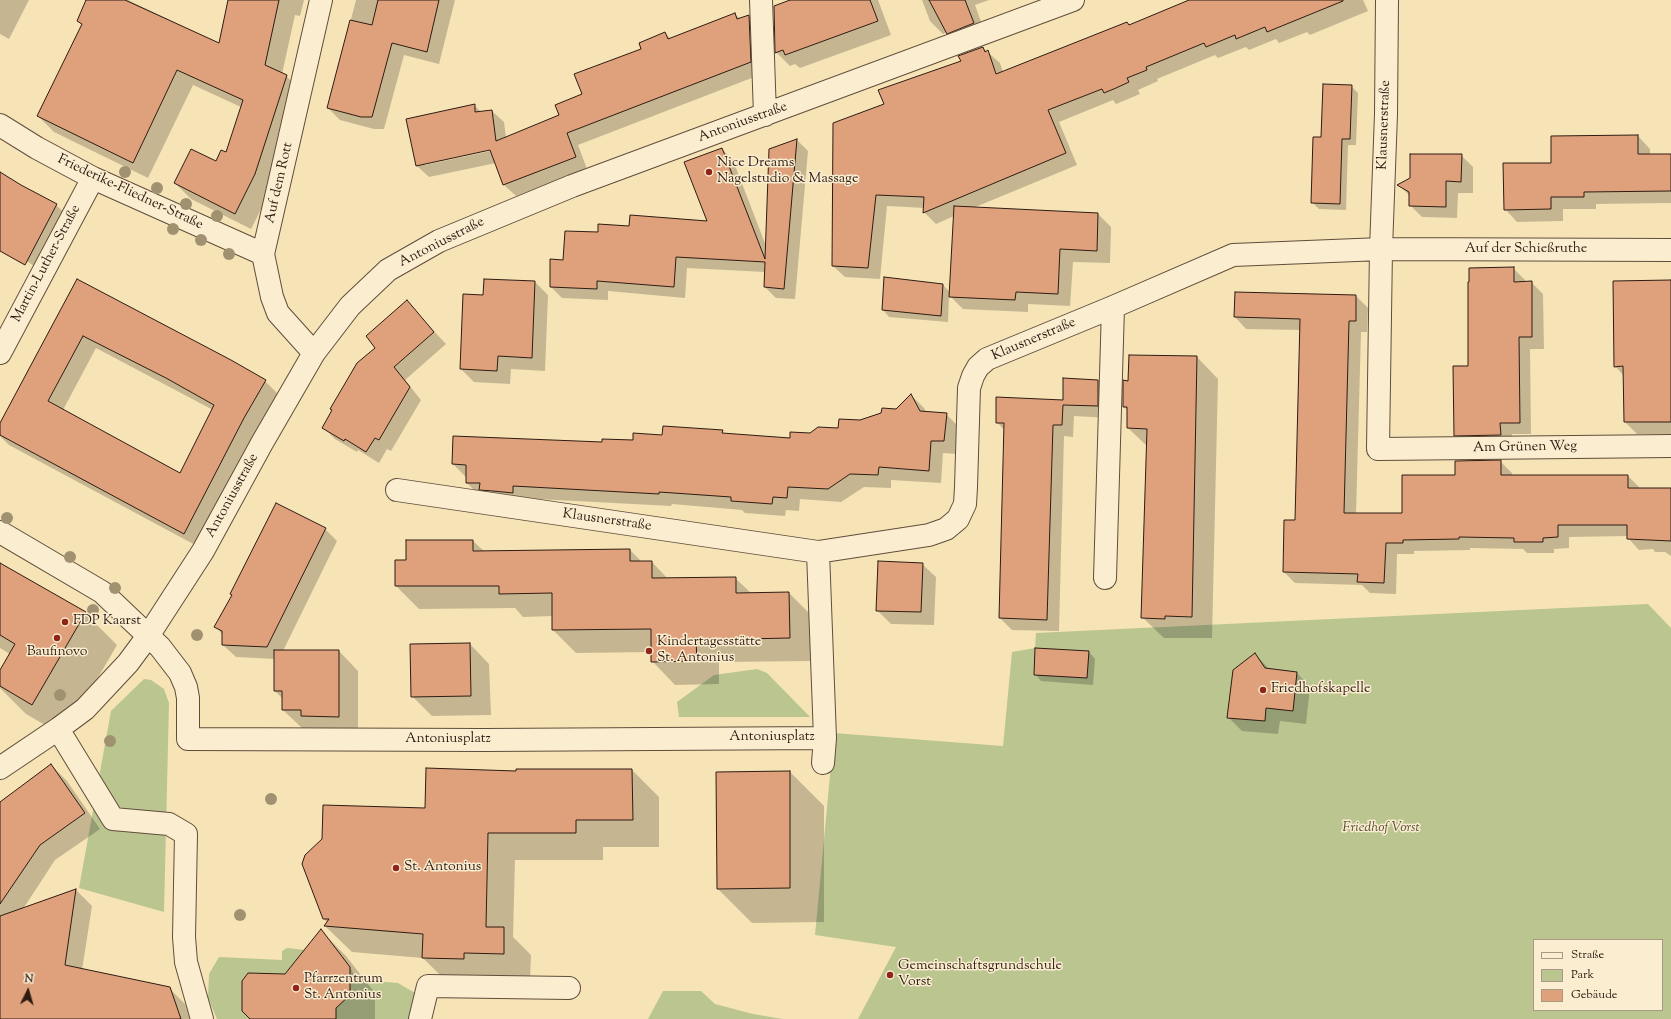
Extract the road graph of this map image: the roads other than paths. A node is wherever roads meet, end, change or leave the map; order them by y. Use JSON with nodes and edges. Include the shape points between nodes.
{"nodes":[{"id":1,"x":322,"y":0,"type":"edge"},
{"id":2,"x":761,"y":0,"type":"edge"},
{"id":3,"x":1073,"y":0,"type":"edge"},
{"id":4,"x":1387,"y":0,"type":"edge"},
{"id":5,"x":765,"y":115,"type":"junction"},
{"id":6,"x":0,"y":125,"type":"edge"},
{"id":7,"x":93,"y":178,"type":"junction"},
{"id":8,"x":1381,"y":249,"type":"junction"},
{"id":9,"x":1671,"y":250,"type":"edge"},
{"id":10,"x":263,"y":254,"type":"junction"},
{"id":11,"x":1113,"y":307,"type":"junction"},
{"id":12,"x":1,"y":350,"type":"edge"},
{"id":13,"x":314,"y":353,"type":"junction"},
{"id":14,"x":1671,"y":446,"type":"edge"},
{"id":15,"x":1378,"y":450,"type":"joint"},
{"id":16,"x":397,"y":490,"type":"dead end"},
{"id":17,"x":0,"y":532,"type":"edge"},
{"id":18,"x":818,"y":552,"type":"junction"},
{"id":19,"x":1105,"y":578,"type":"dead end"},
{"id":20,"x":148,"y":636,"type":"junction"},
{"id":21,"x":58,"y":729,"type":"junction"},
{"id":22,"x":825,"y":738,"type":"junction"},
{"id":23,"x":823,"y":763,"type":"dead end"},
{"id":24,"x":0,"y":768,"type":"edge"},
{"id":25,"x":569,"y":988,"type":"dead end"},
{"id":26,"x":202,"y":1019,"type":"edge"},
{"id":27,"x":420,"y":1019,"type":"edge"}],
"edges":[{"from":1,"to":10,"type":"street","name":"Auf dem Rott"},
{"from":2,"to":5,"type":"street"},
{"from":3,"to":5,"type":"street","name":"Antoniusstraße"},
{"from":4,"to":8,"type":"street","name":"Klausnerstraße"},
{"from":5,"to":13,"type":"street","name":"Antoniusstraße","via":[[572,186],[439,241],[388,270],[350,306]]},
{"from":6,"to":7,"type":"street","name":"Friederike-Fliedner-Straße"},
{"from":7,"to":10,"type":"street","name":"Friederike-Fliedner-Straße"},
{"from":7,"to":12,"type":"street","name":"Martin-Luther-Straße"},
{"from":8,"to":9,"type":"street","name":"Auf der Schießruthe"},
{"from":8,"to":11,"type":"street","name":"Klausnerstraße","via":[[1233,255]]},
{"from":8,"to":15,"type":"street","name":"Klausnerstraße"},
{"from":10,"to":13,"type":"street","name":"Auf dem Rott","via":[[278,313]]},
{"from":11,"to":18,"type":"street","name":"Klausnerstraße","via":[[987,359],[978,367],[969,388],[965,504],[962,513],[952,525],[929,535]]},
{"from":11,"to":19,"type":"street"},
{"from":13,"to":20,"type":"street","name":"Antoniusstraße","via":[[203,551]]},
{"from":14,"to":15,"type":"street","name":"Am Grünen Weg"},
{"from":16,"to":18,"type":"street","name":"Klausnerstraße"},
{"from":17,"to":20,"type":"street","via":[[102,592]]},
{"from":18,"to":22,"type":"street"},
{"from":20,"to":21,"type":"street","name":"Antoniusstraße","via":[[112,681],[85,709]]},
{"from":20,"to":22,"type":"street","name":"Antoniusplatz","via":[[172,660],[183,679],[188,698],[188,739]]},
{"from":21,"to":24,"type":"street","name":"Antoniusstraße"},
{"from":21,"to":26,"type":"street","via":[[113,819],[170,824],[186,834],[186,962]]},
{"from":22,"to":23,"type":"street"},
{"from":25,"to":27,"type":"street","via":[[428,986]]}]}
